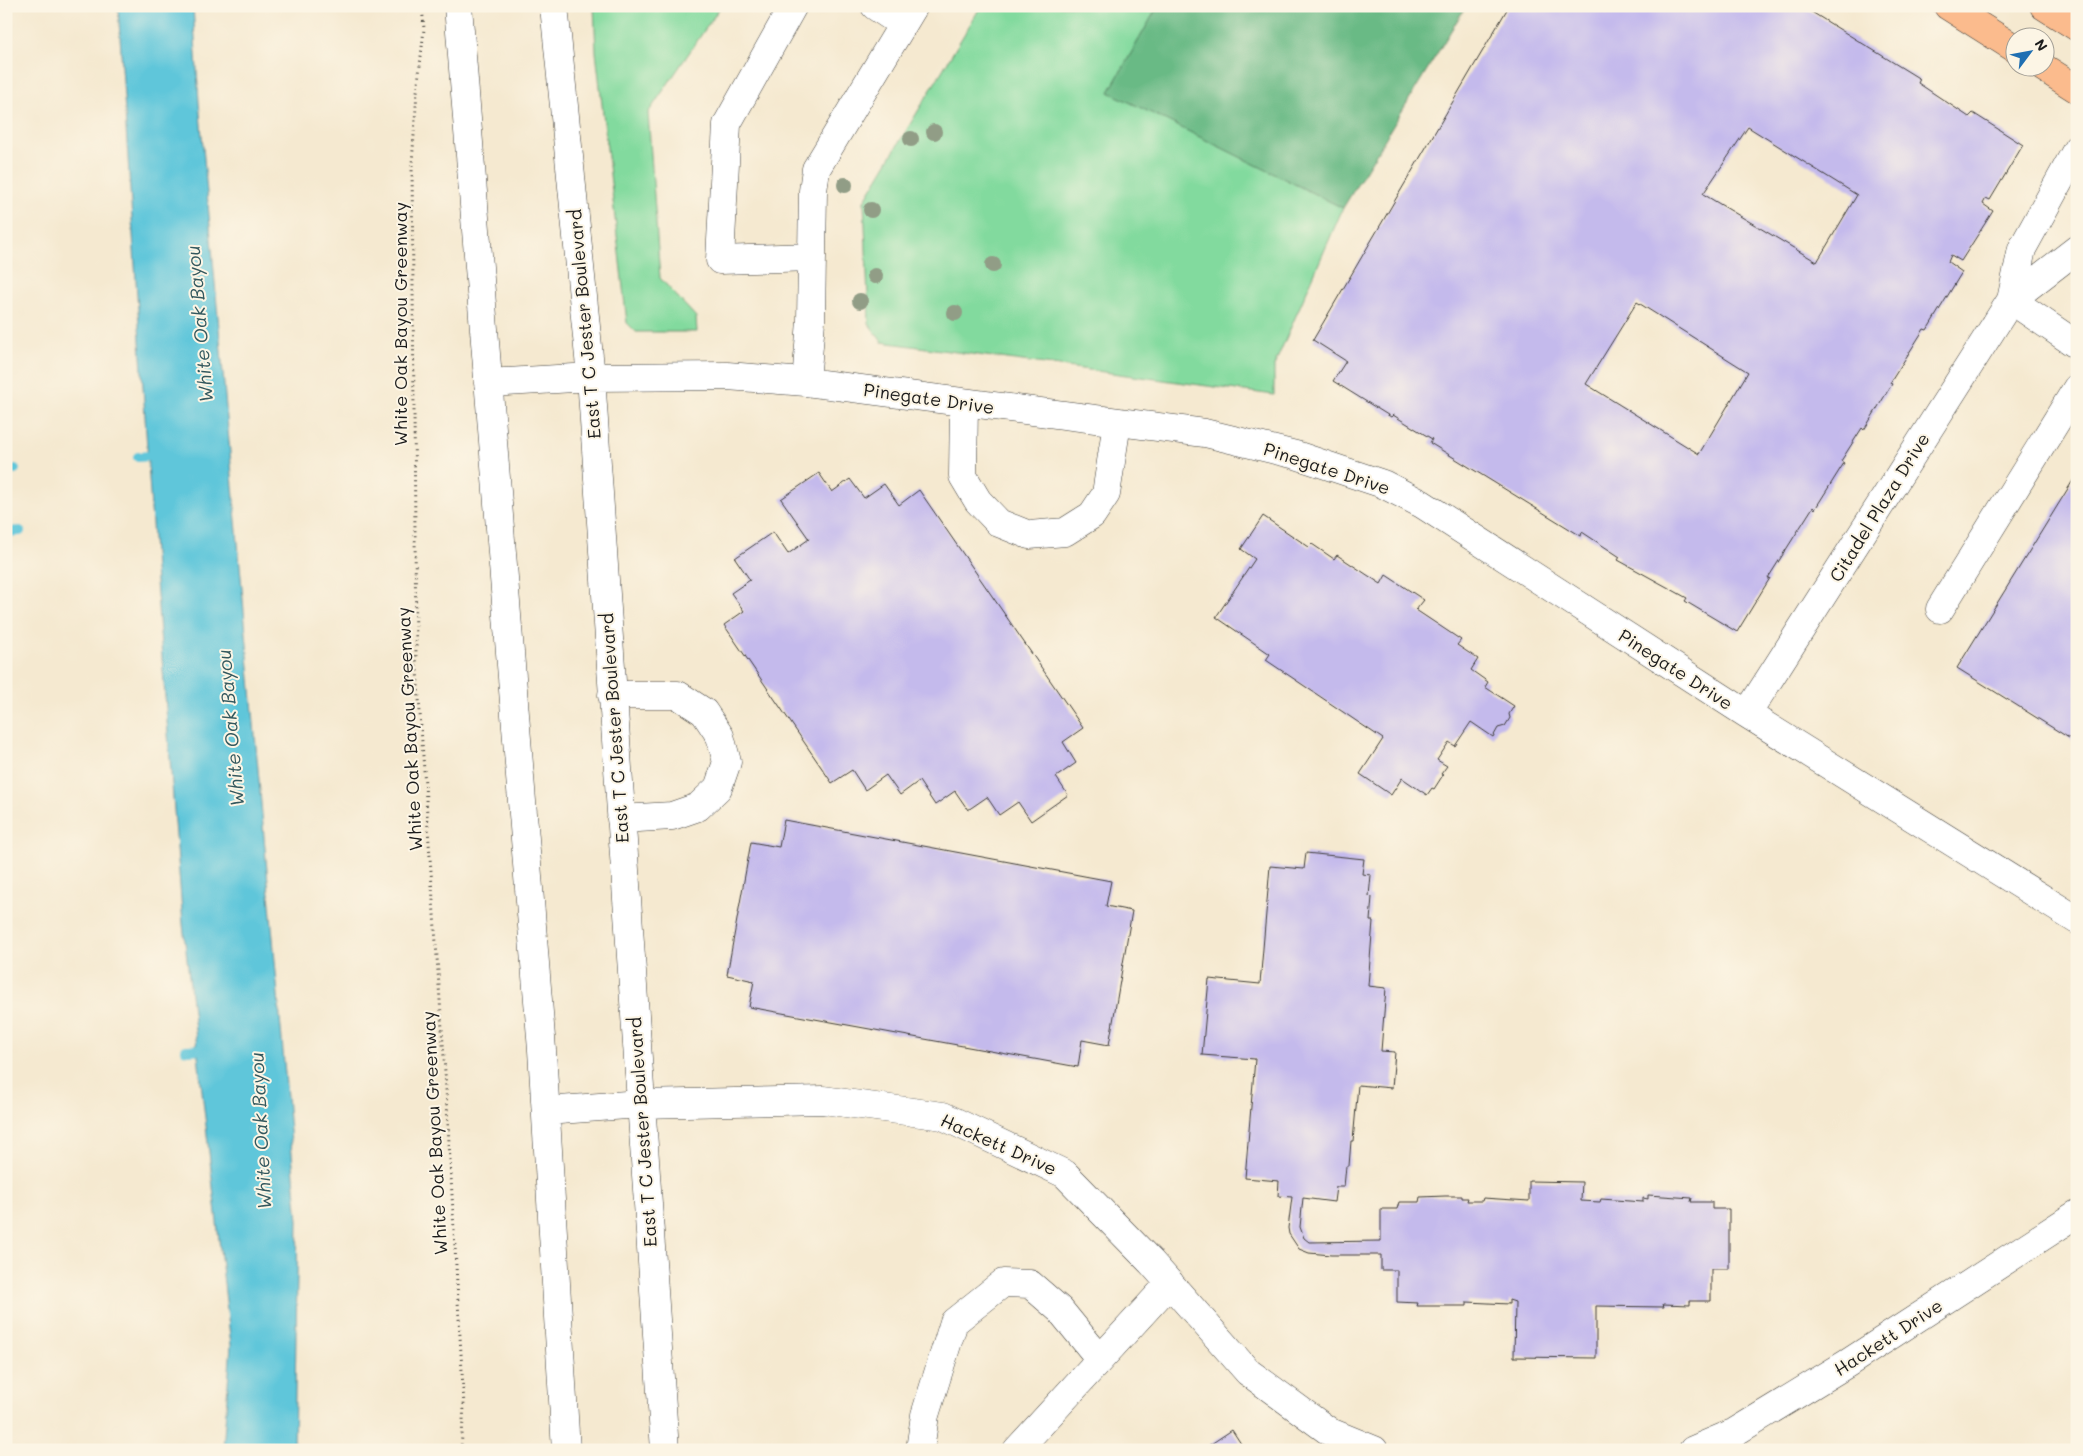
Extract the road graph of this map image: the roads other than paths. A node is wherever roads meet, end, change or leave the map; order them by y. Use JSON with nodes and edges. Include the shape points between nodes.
{"nodes":[{"id":1,"x":458,"y":6,"type":"edge"},
{"id":2,"x":554,"y":6,"type":"edge"},
{"id":3,"x":793,"y":6,"type":"edge"},
{"id":4,"x":875,"y":6,"type":"edge"},
{"id":5,"x":1948,"y":6,"type":"edge"},
{"id":6,"x":2044,"y":6,"type":"edge"},
{"id":7,"x":908,"y":15,"type":"edge"},
{"id":8,"x":2077,"y":27,"type":"edge"},
{"id":9,"x":2006,"y":43,"type":"edge"},
{"id":10,"x":2056,"y":75,"type":"edge"},
{"id":11,"x":2077,"y":88,"type":"edge"},
{"id":12,"x":2077,"y":149,"type":"edge"},
{"id":13,"x":2077,"y":249,"type":"edge"},
{"id":14,"x":812,"y":257,"type":"junction"},
{"id":15,"x":2011,"y":300,"type":"junction"},
{"id":16,"x":2077,"y":345,"type":"edge"},
{"id":17,"x":590,"y":377,"type":"junction"},
{"id":18,"x":806,"y":382,"type":"junction"},
{"id":19,"x":488,"y":384,"type":"junction"},
{"id":20,"x":2077,"y":388,"type":"edge"},
{"id":21,"x":964,"y":403,"type":"junction"},
{"id":22,"x":1117,"y":422,"type":"junction"},
{"id":23,"x":1940,"y":609,"type":"dead end"},
{"id":24,"x":612,"y":694,"type":"junction"},
{"id":25,"x":1747,"y":714,"type":"junction"},
{"id":26,"x":621,"y":819,"type":"junction"},
{"id":27,"x":2077,"y":920,"type":"edge"},
{"id":28,"x":640,"y":1104,"type":"junction"},
{"id":29,"x":546,"y":1111,"type":"junction"},
{"id":30,"x":2077,"y":1214,"type":"edge"},
{"id":31,"x":1170,"y":1283,"type":"junction"},
{"id":32,"x":1100,"y":1359,"type":"junction"},
{"id":33,"x":566,"y":1450,"type":"edge"},
{"id":34,"x":665,"y":1450,"type":"edge"},
{"id":35,"x":920,"y":1450,"type":"edge"},
{"id":36,"x":1017,"y":1450,"type":"edge"},
{"id":37,"x":1374,"y":1450,"type":"edge"},
{"id":38,"x":1693,"y":1450,"type":"edge"}],
"edges":[{"from":1,"to":19,"type":"street"},
{"from":2,"to":17,"type":"street","name":"East T C Jester Boulevard"},
{"from":3,"to":14,"type":"street","via":[[727,124],[720,260]]},
{"from":4,"to":7,"type":"street"},
{"from":5,"to":9,"type":"main road"},
{"from":6,"to":8,"type":"main road"},
{"from":7,"to":14,"type":"street","via":[[816,169]]},
{"from":10,"to":11,"type":"main road"},
{"from":12,"to":15,"type":"street","name":"Citadel Plaza Drive","via":[[2022,248]]},
{"from":13,"to":15,"type":"street","name":"Citadel Plaza Drive"},
{"from":14,"to":18,"type":"street"},
{"from":15,"to":16,"type":"street"},
{"from":15,"to":25,"type":"street","name":"Citadel Plaza Drive"},
{"from":17,"to":18,"type":"street","name":"Pinegate Drive","via":[[727,376]]},
{"from":17,"to":19,"type":"street","name":"Pinegate Drive"},
{"from":17,"to":24,"type":"street","name":"East T C Jester Boulevard"},
{"from":18,"to":21,"type":"street","name":"Pinegate Drive"},
{"from":19,"to":29,"type":"street"},
{"from":20,"to":23,"type":"street"},
{"from":21,"to":22,"type":"street","name":"Pinegate Drive"},
{"from":21,"to":22,"type":"street","via":[[963,476],[978,501],[999,523],[1029,535],[1065,532],[1092,515],[1106,494]]},
{"from":22,"to":25,"type":"street","name":"Pinegate Drive","via":[[1205,433],[1296,455],[1384,484],[1422,504]]},
{"from":24,"to":26,"type":"street","name":"East T C Jester Boulevard"},
{"from":24,"to":26,"type":"street","via":[[678,695],[704,712],[720,736],[727,762],[718,788],[698,807],[672,816]]},
{"from":25,"to":27,"type":"street","name":"Pinegate Drive"},
{"from":26,"to":28,"type":"street","name":"East T C Jester Boulevard"},
{"from":28,"to":29,"type":"street","name":"Hackett Drive"},
{"from":28,"to":31,"type":"street","name":"Hackett Drive","via":[[823,1100],[942,1116],[1066,1174]]},
{"from":28,"to":34,"type":"street","name":"East T C Jester Boulevard"},
{"from":29,"to":33,"type":"street"},
{"from":30,"to":38,"type":"street","name":"Hackett Drive","via":[[1840,1368],[1735,1432]]},
{"from":31,"to":32,"type":"street"},
{"from":31,"to":37,"type":"street","name":"Hackett Drive","via":[[1248,1372],[1330,1432]]},
{"from":32,"to":35,"type":"street","via":[[1060,1310],[1030,1284],[1003,1283],[954,1322],[925,1415]]},
{"from":32,"to":36,"type":"street"}]}
